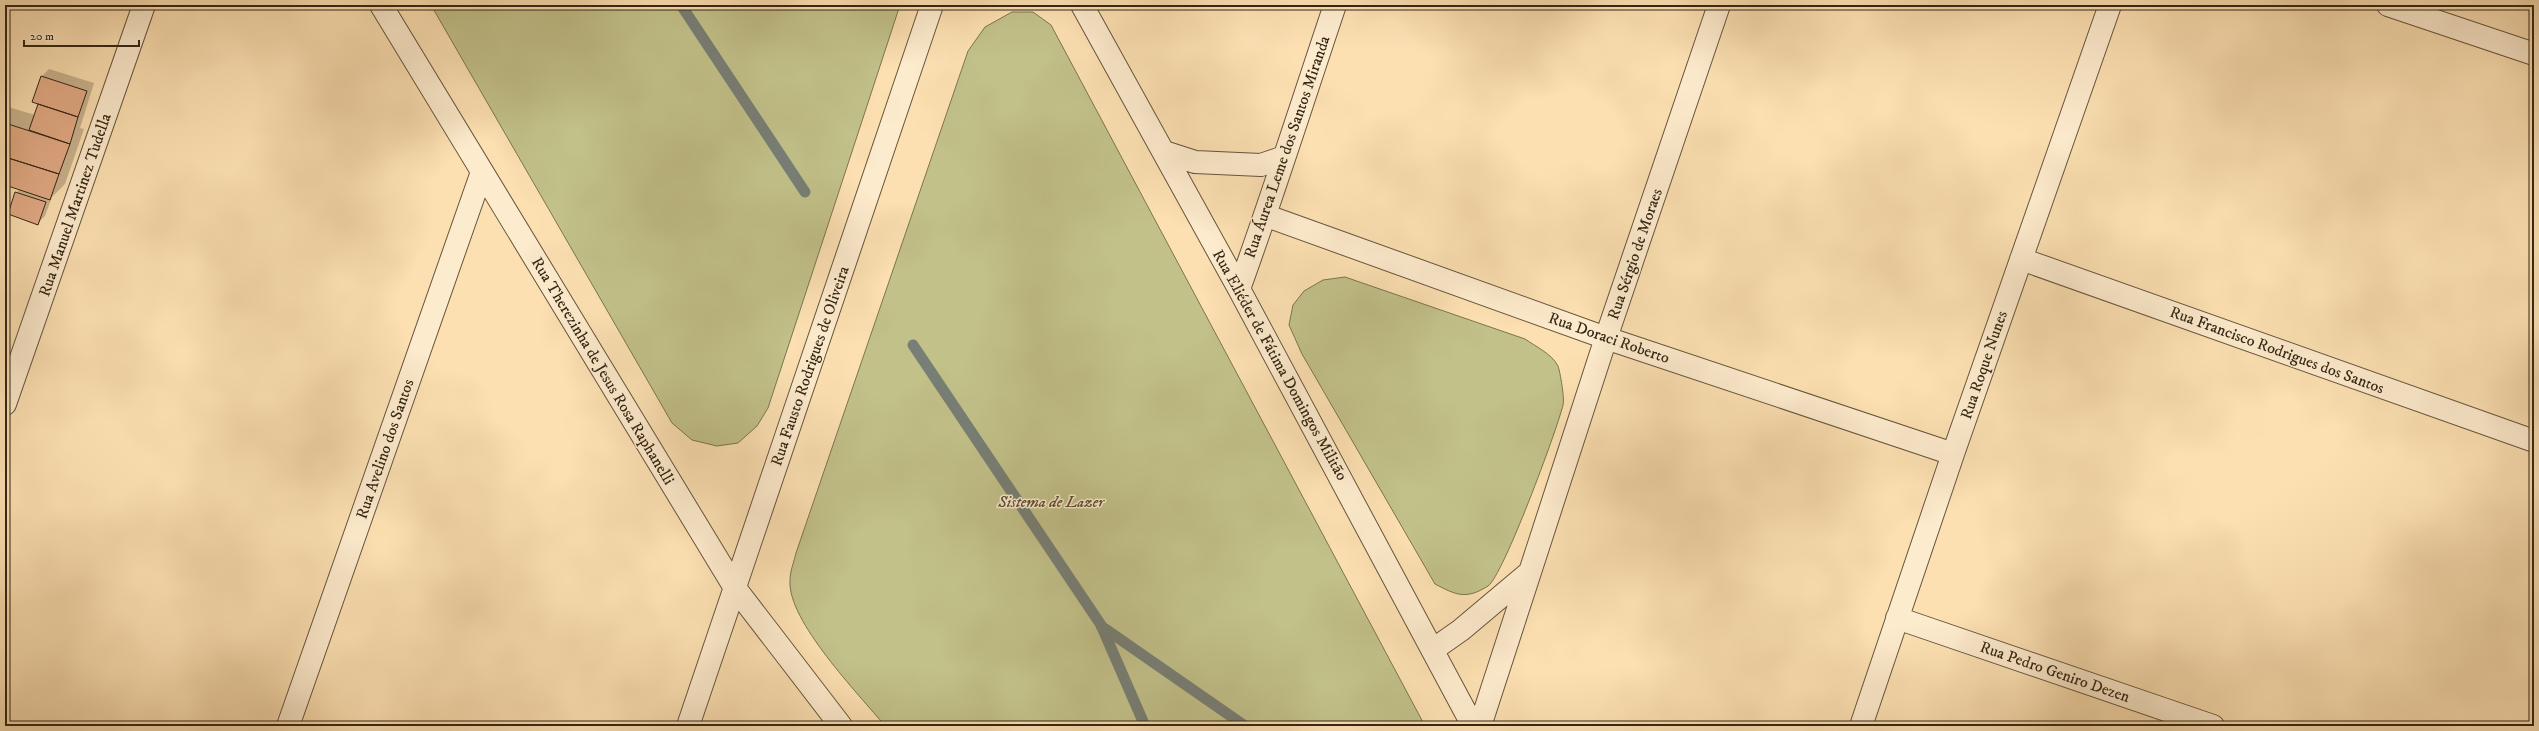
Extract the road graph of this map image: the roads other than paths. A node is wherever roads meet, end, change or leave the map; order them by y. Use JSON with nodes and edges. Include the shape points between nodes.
{"nodes":[{"id":1,"x":144,"y":5,"type":"edge"},
{"id":2,"x":381,"y":5,"type":"edge"},
{"id":3,"x":944,"y":5,"type":"edge"},
{"id":4,"x":1082,"y":5,"type":"edge"},
{"id":5,"x":1335,"y":5,"type":"edge"},
{"id":6,"x":1719,"y":5,"type":"edge"},
{"id":7,"x":2110,"y":5,"type":"edge"},
{"id":8,"x":2388,"y":5,"type":"edge"},
{"id":9,"x":929,"y":13,"type":"edge"},
{"id":10,"x":2534,"y":54,"type":"edge"},
{"id":11,"x":1164,"y":152,"type":"junction"},
{"id":12,"x":1284,"y":157,"type":"junction"},
{"id":13,"x":482,"y":172,"type":"junction"},
{"id":14,"x":1267,"y":216,"type":"junction"},
{"id":15,"x":2021,"y":259,"type":"junction"},
{"id":16,"x":1239,"y":289,"type":"junction"},
{"id":17,"x":1606,"y":338,"type":"junction"},
{"id":18,"x":5,"y":404,"type":"edge"},
{"id":19,"x":2534,"y":441,"type":"edge"},
{"id":20,"x":1953,"y":454,"type":"junction"},
{"id":21,"x":1530,"y":572,"type":"junction"},
{"id":22,"x":736,"y":588,"type":"junction"},
{"id":23,"x":1897,"y":618,"type":"junction"},
{"id":24,"x":1434,"y":649,"type":"junction"},
{"id":25,"x":288,"y":726,"type":"edge"},
{"id":26,"x":688,"y":726,"type":"edge"},
{"id":27,"x":841,"y":726,"type":"edge"},
{"id":28,"x":1474,"y":726,"type":"edge"},
{"id":29,"x":1480,"y":726,"type":"edge"},
{"id":30,"x":1862,"y":726,"type":"edge"},
{"id":31,"x":2214,"y":726,"type":"edge"}],
"edges":[{"from":1,"to":18,"type":"street","name":"Rua Manuel Martinez Tudella"},
{"from":2,"to":13,"type":"street","name":"Rua Therezinha de Jesus Rosa Raphanelli"},
{"from":3,"to":9,"type":"street"},
{"from":4,"to":11,"type":"street","name":"Rua Eliéder de Fátima Domingos Militão"},
{"from":5,"to":12,"type":"street","name":"Rua Áurea Leme dos Santos Miranda"},
{"from":6,"to":17,"type":"street","name":"Rua Sérgio de Moraes"},
{"from":7,"to":15,"type":"street","name":"Rua Roque Nunes"},
{"from":8,"to":10,"type":"street"},
{"from":9,"to":22,"type":"street","name":"Rua Fausto Rodrigues de Oliveira"},
{"from":11,"to":12,"type":"street","via":[[1196,162],[1261,165]]},
{"from":11,"to":16,"type":"street","name":"Rua Eliéder de Fátima Domingos Militão"},
{"from":12,"to":14,"type":"street","name":"Rua Áurea Leme dos Santos Miranda"},
{"from":13,"to":22,"type":"street","name":"Rua Therezinha de Jesus Rosa Raphanelli"},
{"from":13,"to":25,"type":"street","name":"Rua Avelino dos Santos"},
{"from":14,"to":16,"type":"street","name":"Rua Áurea Leme dos Santos Miranda"},
{"from":14,"to":17,"type":"street","name":"Rua Doraci Roberto"},
{"from":15,"to":19,"type":"street","name":"Rua Francisco Rodrigues dos Santos"},
{"from":15,"to":20,"type":"street","name":"Rua Roque Nunes"},
{"from":16,"to":24,"type":"street","name":"Rua Eliéder de Fátima Domingos Militão"},
{"from":17,"to":20,"type":"street","name":"Rua Doraci Roberto"},
{"from":17,"to":21,"type":"street","name":"Rua Sérgio de Moraes"},
{"from":20,"to":23,"type":"street","name":"Rua Roque Nunes"},
{"from":21,"to":24,"type":"street","via":[[1461,630]]},
{"from":21,"to":29,"type":"street","name":"Rua Sérgio de Moraes"},
{"from":22,"to":26,"type":"street","name":"Rua Fausto Rodrigues de Oliveira"},
{"from":22,"to":27,"type":"street","name":"Rua Therezinha de Jesus Rosa Raphanelli"},
{"from":23,"to":30,"type":"street","name":"Rua Roque Nunes"},
{"from":23,"to":31,"type":"street","name":"Rua Pedro Geniro Dezen"},
{"from":24,"to":28,"type":"street","name":"Rua Eliéder de Fátima Domingos Militão"}]}
